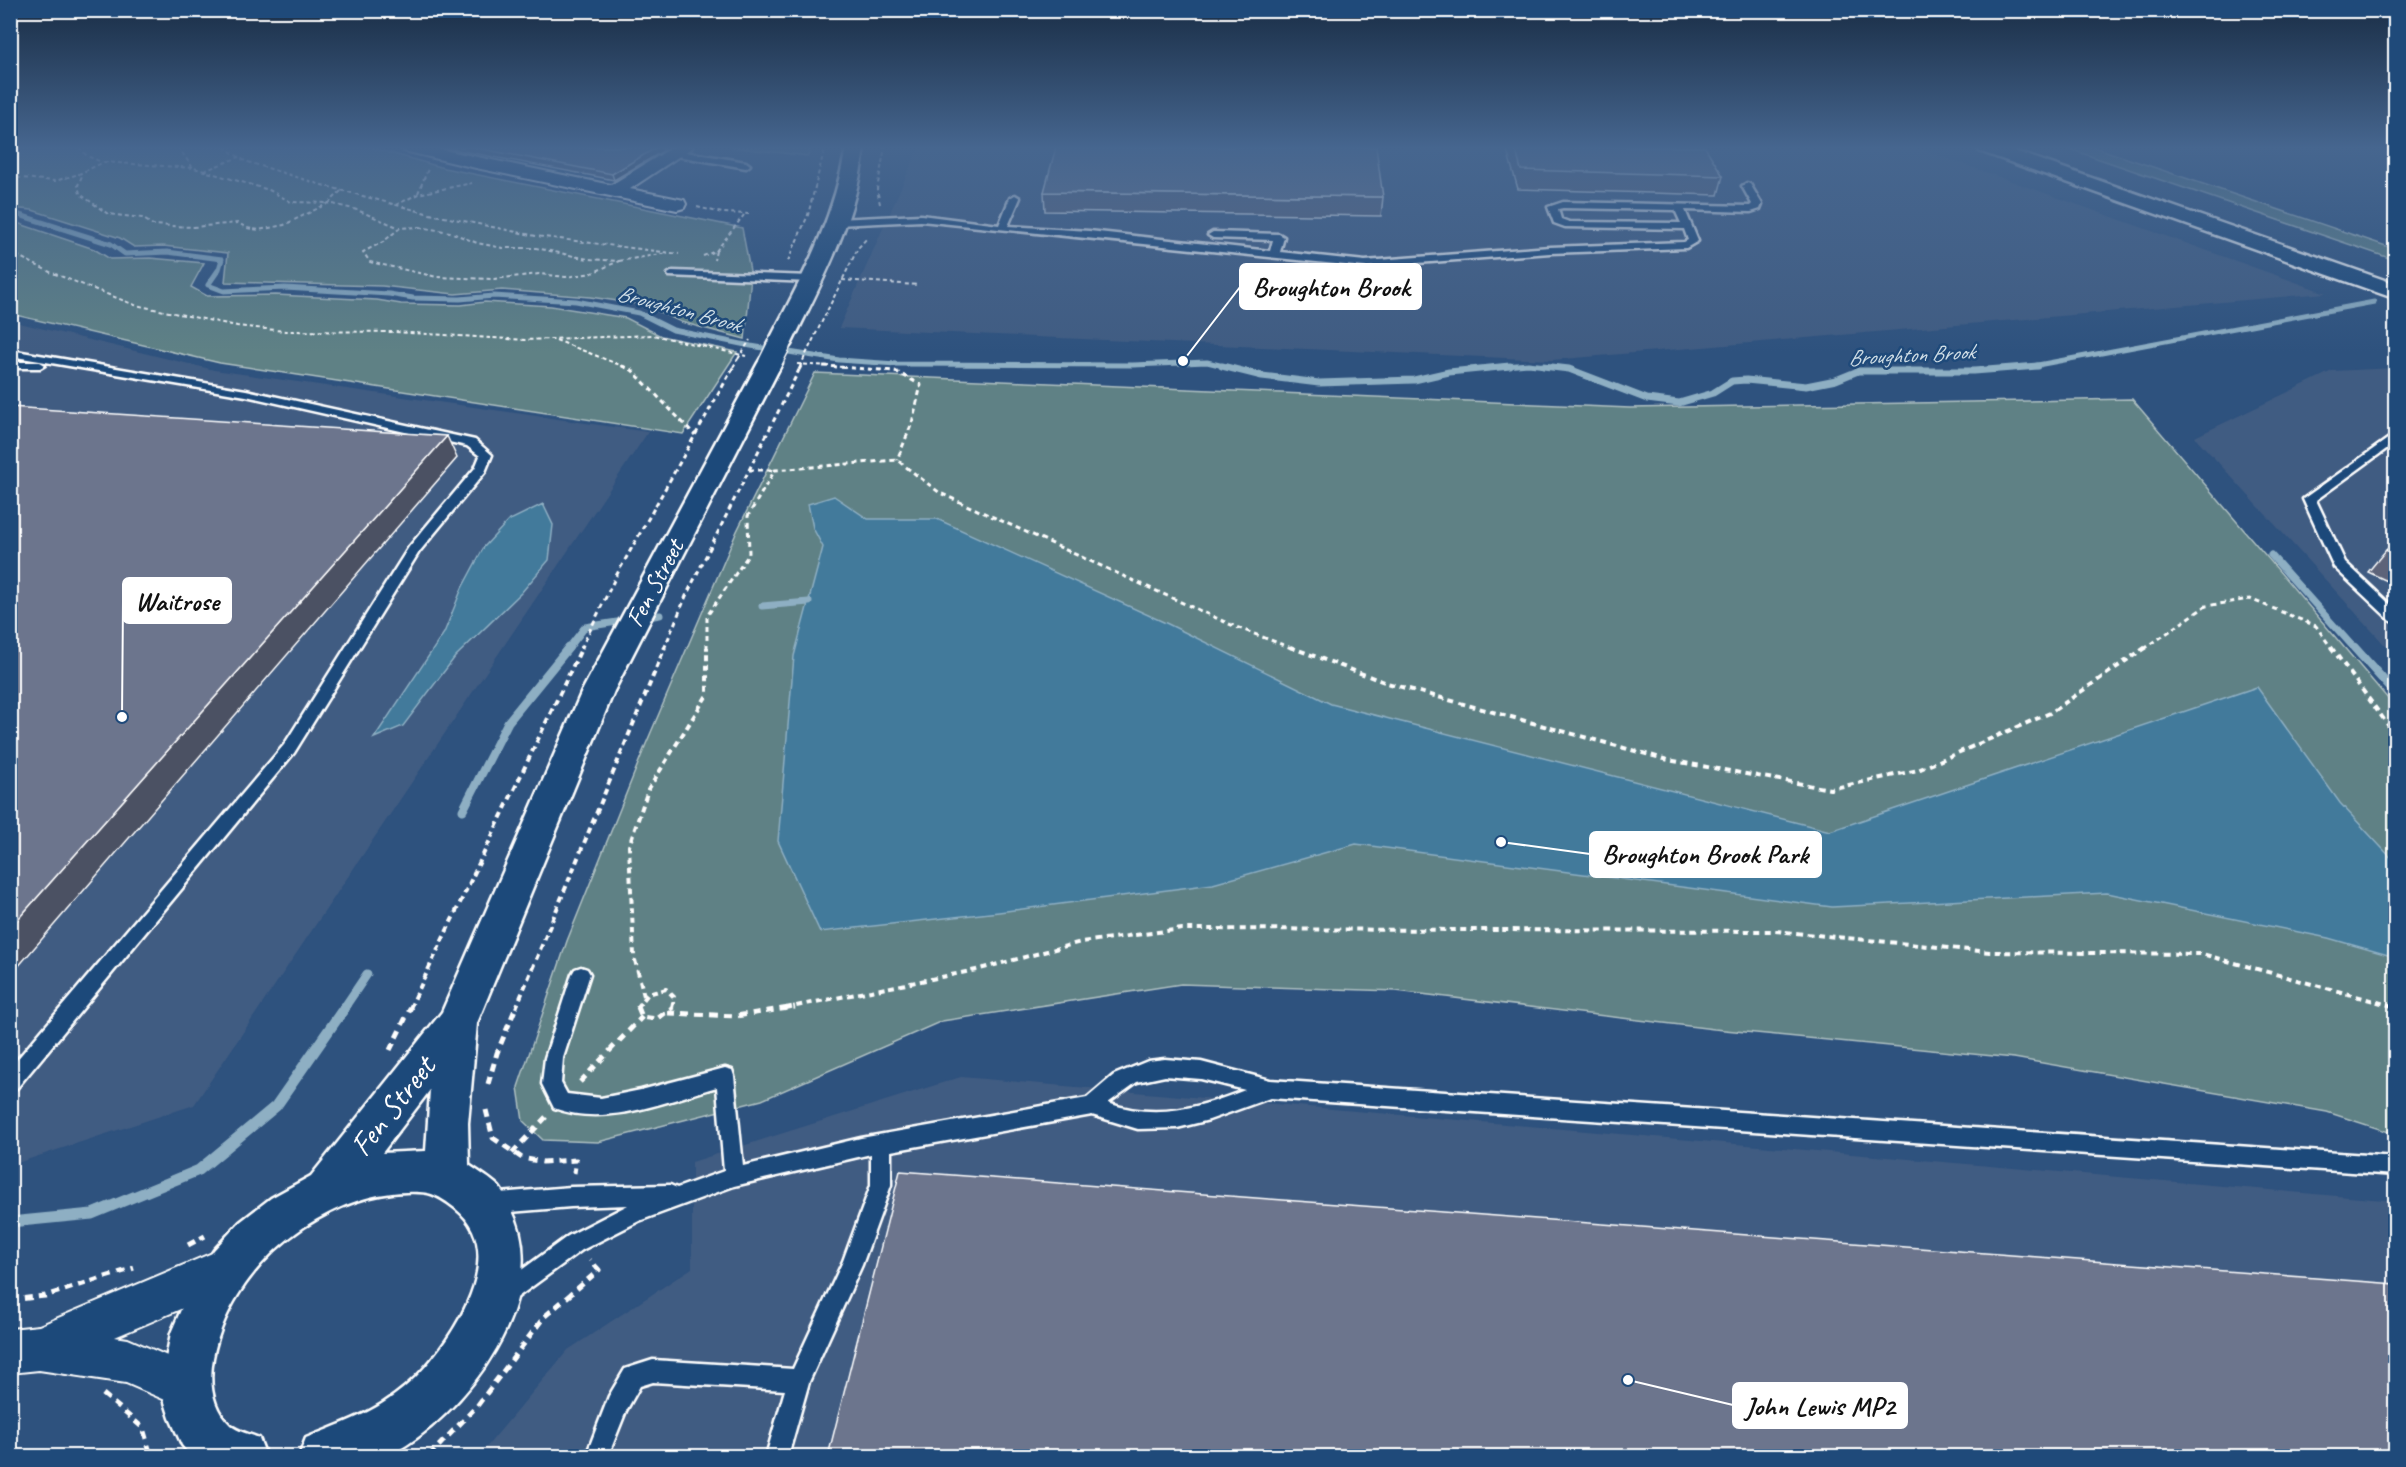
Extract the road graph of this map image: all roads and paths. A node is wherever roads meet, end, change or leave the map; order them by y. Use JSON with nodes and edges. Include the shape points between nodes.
{"nodes":[{"id":1,"x":120,"y":215,"type":"edge"},
{"id":2,"x":308,"y":215,"type":"edge"},
{"id":3,"x":370,"y":215,"type":"edge"},
{"id":4,"x":443,"y":215,"type":"edge"},
{"id":5,"x":744,"y":215,"type":"edge"},
{"id":6,"x":808,"y":215,"type":"edge"},
{"id":7,"x":839,"y":215,"type":"edge"},
{"id":8,"x":1007,"y":215,"type":"edge"},
{"id":9,"x":1555,"y":215,"type":"edge"},
{"id":10,"x":1683,"y":215,"type":"edge"},
{"id":11,"x":2180,"y":215,"type":"edge"},
{"id":12,"x":837,"y":222,"type":"junction"},
{"id":13,"x":1688,"y":226,"type":"junction"},
{"id":14,"x":400,"y":228,"type":"junction"},
{"id":15,"x":1002,"y":228,"type":"junction"},
{"id":16,"x":872,"y":233,"type":"dead end"},
{"id":17,"x":1213,"y":235,"type":"dead end"},
{"id":18,"x":716,"y":251,"type":"dead end"},
{"id":19,"x":10,"y":252,"type":"edge"},
{"id":20,"x":668,"y":253,"type":"junction"},
{"id":21,"x":1274,"y":254,"type":"junction"},
{"id":22,"x":689,"y":255,"type":"dead end"},
{"id":23,"x":699,"y":257,"type":"dead end"},
{"id":24,"x":619,"y":261,"type":"junction"},
{"id":25,"x":673,"y":274,"type":"dead end"},
{"id":26,"x":754,"y":277,"type":"junction"},
{"id":27,"x":781,"y":278,"type":"junction"},
{"id":28,"x":811,"y":279,"type":"junction"},
{"id":29,"x":843,"y":280,"type":"junction"},
{"id":30,"x":918,"y":285,"type":"dead end"},
{"id":31,"x":2396,"y":292,"type":"edge"},
{"id":32,"x":755,"y":331,"type":"dead end"},
{"id":33,"x":553,"y":339,"type":"junction"},
{"id":34,"x":10,"y":353,"type":"edge"},
{"id":35,"x":774,"y":357,"type":"junction"},
{"id":36,"x":738,"y":359,"type":"joint"},
{"id":37,"x":78,"y":364,"type":"junction"},
{"id":38,"x":10,"y":365,"type":"edge"},
{"id":39,"x":695,"y":436,"type":"junction"},
{"id":40,"x":2396,"y":436,"type":"edge"},
{"id":41,"x":897,"y":460,"type":"junction"},
{"id":42,"x":775,"y":470,"type":"junction"},
{"id":43,"x":748,"y":471,"type":"junction"},
{"id":44,"x":2396,"y":618,"type":"edge"},
{"id":45,"x":594,"y":619,"type":"joint"},
{"id":46,"x":2396,"y":736,"type":"edge"},
{"id":47,"x":580,"y":974,"type":"dead end"},
{"id":48,"x":644,"y":996,"type":"junction"},
{"id":49,"x":2396,"y":1007,"type":"edge"},
{"id":50,"x":668,"y":1013,"type":"junction"},
{"id":51,"x":642,"y":1017,"type":"junction"},
{"id":52,"x":457,"y":1023,"type":"junction"},
{"id":53,"x":385,"y":1058,"type":"dead end"},
{"id":54,"x":10,"y":1082,"type":"edge"},
{"id":55,"x":1270,"y":1089,"type":"junction"},
{"id":56,"x":486,"y":1092,"type":"dead end"},
{"id":57,"x":561,"y":1102,"type":"junction"},
{"id":58,"x":486,"y":1103,"type":"dead end"},
{"id":59,"x":1092,"y":1106,"type":"junction"},
{"id":60,"x":881,"y":1145,"type":"junction"},
{"id":61,"x":512,"y":1153,"type":"junction"},
{"id":62,"x":576,"y":1160,"type":"dead end"},
{"id":63,"x":2396,"y":1166,"type":"edge"},
{"id":64,"x":448,"y":1177,"type":"junction"},
{"id":65,"x":734,"y":1177,"type":"junction"},
{"id":66,"x":327,"y":1190,"type":"junction"},
{"id":67,"x":682,"y":1195,"type":"junction"},
{"id":68,"x":485,"y":1204,"type":"junction"},
{"id":69,"x":181,"y":1249,"type":"dead end"},
{"id":70,"x":220,"y":1250,"type":"junction"},
{"id":71,"x":141,"y":1266,"type":"dead end"},
{"id":72,"x":599,"y":1270,"type":"dead end"},
{"id":73,"x":10,"y":1300,"type":"edge"},
{"id":74,"x":494,"y":1302,"type":"junction"},
{"id":75,"x":25,"y":1350,"type":"edge"},
{"id":76,"x":800,"y":1380,"type":"junction"},
{"id":77,"x":186,"y":1387,"type":"junction"},
{"id":78,"x":101,"y":1393,"type":"dead end"},
{"id":79,"x":350,"y":1451,"type":"edge"},
{"id":80,"x":222,"y":1452,"type":"edge"},
{"id":81,"x":152,"y":1456,"type":"edge"},
{"id":82,"x":429,"y":1456,"type":"edge"},
{"id":83,"x":597,"y":1456,"type":"edge"},
{"id":84,"x":777,"y":1456,"type":"edge"}],
"edges":[{"from":1,"to":2,"type":"path","via":[[142,218],[153,225],[238,223],[244,228],[261,230]]},
{"from":3,"to":14,"type":"path"},
{"from":4,"to":20,"type":"path","via":[[536,236]]},
{"from":5,"to":18,"type":"path"},
{"from":6,"to":27,"type":"path"},
{"from":7,"to":12,"type":"main road","name":"Fen Street"},
{"from":8,"to":15,"type":"lane"},
{"from":9,"to":13,"type":"lane","via":[[1557,221],[1568,225]]},
{"from":10,"to":13,"type":"lane"},
{"from":11,"to":31,"type":"main road"},
{"from":12,"to":15,"type":"lane","via":[[921,218]]},
{"from":12,"to":28,"type":"main road","name":"Fen Street"},
{"from":13,"to":21,"type":"lane","via":[[1693,241],[1680,246],[1550,249],[1365,264]]},
{"from":14,"to":24,"type":"path","via":[[450,232],[503,248],[536,248]]},
{"from":14,"to":24,"type":"path","via":[[383,242],[369,247],[363,252],[365,257],[370,262],[437,277],[494,279],[538,274],[566,278],[592,273]]},
{"from":15,"to":21,"type":"lane"},
{"from":16,"to":29,"type":"path","via":[[858,248]]},
{"from":17,"to":21,"type":"lane","via":[[1279,237]]},
{"from":19,"to":33,"type":"path","via":[[135,305],[237,326],[285,331]]},
{"from":20,"to":22,"type":"path"},
{"from":20,"to":24,"type":"path"},
{"from":23,"to":26,"type":"path","via":[[720,269]]},
{"from":25,"to":26,"type":"lane"},
{"from":26,"to":27,"type":"lane"},
{"from":27,"to":28,"type":"lane"},
{"from":28,"to":29,"type":"path"},
{"from":28,"to":35,"type":"main road","name":"Fen Street"},
{"from":29,"to":30,"type":"path"},
{"from":29,"to":43,"type":"path","bridge":true},
{"from":32,"to":36,"type":"path","bridge":true},
{"from":33,"to":35,"type":"path","via":[[653,335]]},
{"from":33,"to":39,"type":"path","via":[[632,370]]},
{"from":34,"to":37,"type":"lane"},
{"from":35,"to":41,"type":"path","via":[[816,368],[895,371],[921,385],[912,423]]},
{"from":35,"to":52,"type":"main road","name":"Fen Street","via":[[598,691]]},
{"from":36,"to":39,"type":"path"},
{"from":37,"to":38,"type":"lane"},
{"from":37,"to":54,"type":"lane","via":[[246,393],[471,443],[486,455],[481,470],[414,550],[289,749]]},
{"from":39,"to":45,"type":"path"},
{"from":40,"to":44,"type":"lane","via":[[2309,499],[2339,564]]},
{"from":41,"to":42,"type":"path"},
{"from":41,"to":46,"type":"path","via":[[940,493],[1236,627],[1387,683],[1668,760],[1830,789],[1918,770],[2050,713],[2206,606],[2250,599],[2316,626]]},
{"from":42,"to":43,"type":"path"},
{"from":42,"to":48,"type":"path","via":[[748,516],[749,554],[707,616],[708,695],[648,790],[629,846],[634,956]]},
{"from":43,"to":56,"type":"path","via":[[686,596],[497,1053]]},
{"from":45,"to":53,"type":"path"},
{"from":47,"to":57,"type":"lane","via":[[550,1084]]},
{"from":48,"to":50,"type":"path","via":[[666,989],[675,999]]},
{"from":48,"to":51,"type":"path","via":[[638,1008]]},
{"from":49,"to":50,"type":"path","via":[[2202,954],[1990,952],[1775,931],[1182,929],[1081,942],[976,970],[824,1002],[736,1016]]},
{"from":50,"to":51,"type":"path","via":[[657,1019]]},
{"from":51,"to":57,"type":"path"},
{"from":52,"to":64,"type":"main road","name":"Fen Street","via":[[447,1123]]},
{"from":52,"to":66,"type":"main road","name":"Fen Street"},
{"from":55,"to":59,"type":"lane","via":[[1215,1111],[1176,1119],[1144,1121]]},
{"from":55,"to":59,"type":"lane","via":[[1156,1067],[1114,1085]]},
{"from":55,"to":63,"type":"lane"},
{"from":57,"to":61,"type":"path"},
{"from":57,"to":65,"type":"lane","via":[[601,1107],[725,1076]]},
{"from":58,"to":61,"type":"path","via":[[493,1138]]},
{"from":59,"to":60,"type":"lane"},
{"from":60,"to":65,"type":"lane"},
{"from":60,"to":76,"type":"lane","via":[[881,1185],[852,1265]]},
{"from":61,"to":62,"type":"path","via":[[543,1162]]},
{"from":64,"to":66,"type":"main road","via":[[412,1170],[370,1175]]},
{"from":64,"to":68,"type":"main road","via":[[469,1188]]},
{"from":65,"to":67,"type":"lane"},
{"from":66,"to":70,"type":"main road","via":[[292,1210],[259,1236]]},
{"from":67,"to":68,"type":"lane","via":[[571,1197]]},
{"from":67,"to":74,"type":"lane","via":[[634,1213],[575,1243]]},
{"from":68,"to":74,"type":"main road","via":[[498,1231],[502,1265]]},
{"from":69,"to":70,"type":"path"},
{"from":70,"to":75,"type":"street"},
{"from":70,"to":77,"type":"main road","via":[[189,1347]]},
{"from":71,"to":73,"type":"path","via":[[45,1296]]},
{"from":72,"to":82,"type":"path","via":[[544,1317],[477,1406]]},
{"from":74,"to":79,"type":"main road","via":[[475,1342],[447,1380],[410,1415]]},
{"from":75,"to":77,"type":"street","via":[[128,1361]]},
{"from":76,"to":83,"type":"lane","via":[[653,1371],[633,1377],[617,1404]]},
{"from":76,"to":84,"type":"lane"},
{"from":77,"to":80,"type":"main road","via":[[194,1418]]},
{"from":78,"to":81,"type":"path","via":[[143,1428]]}]}
